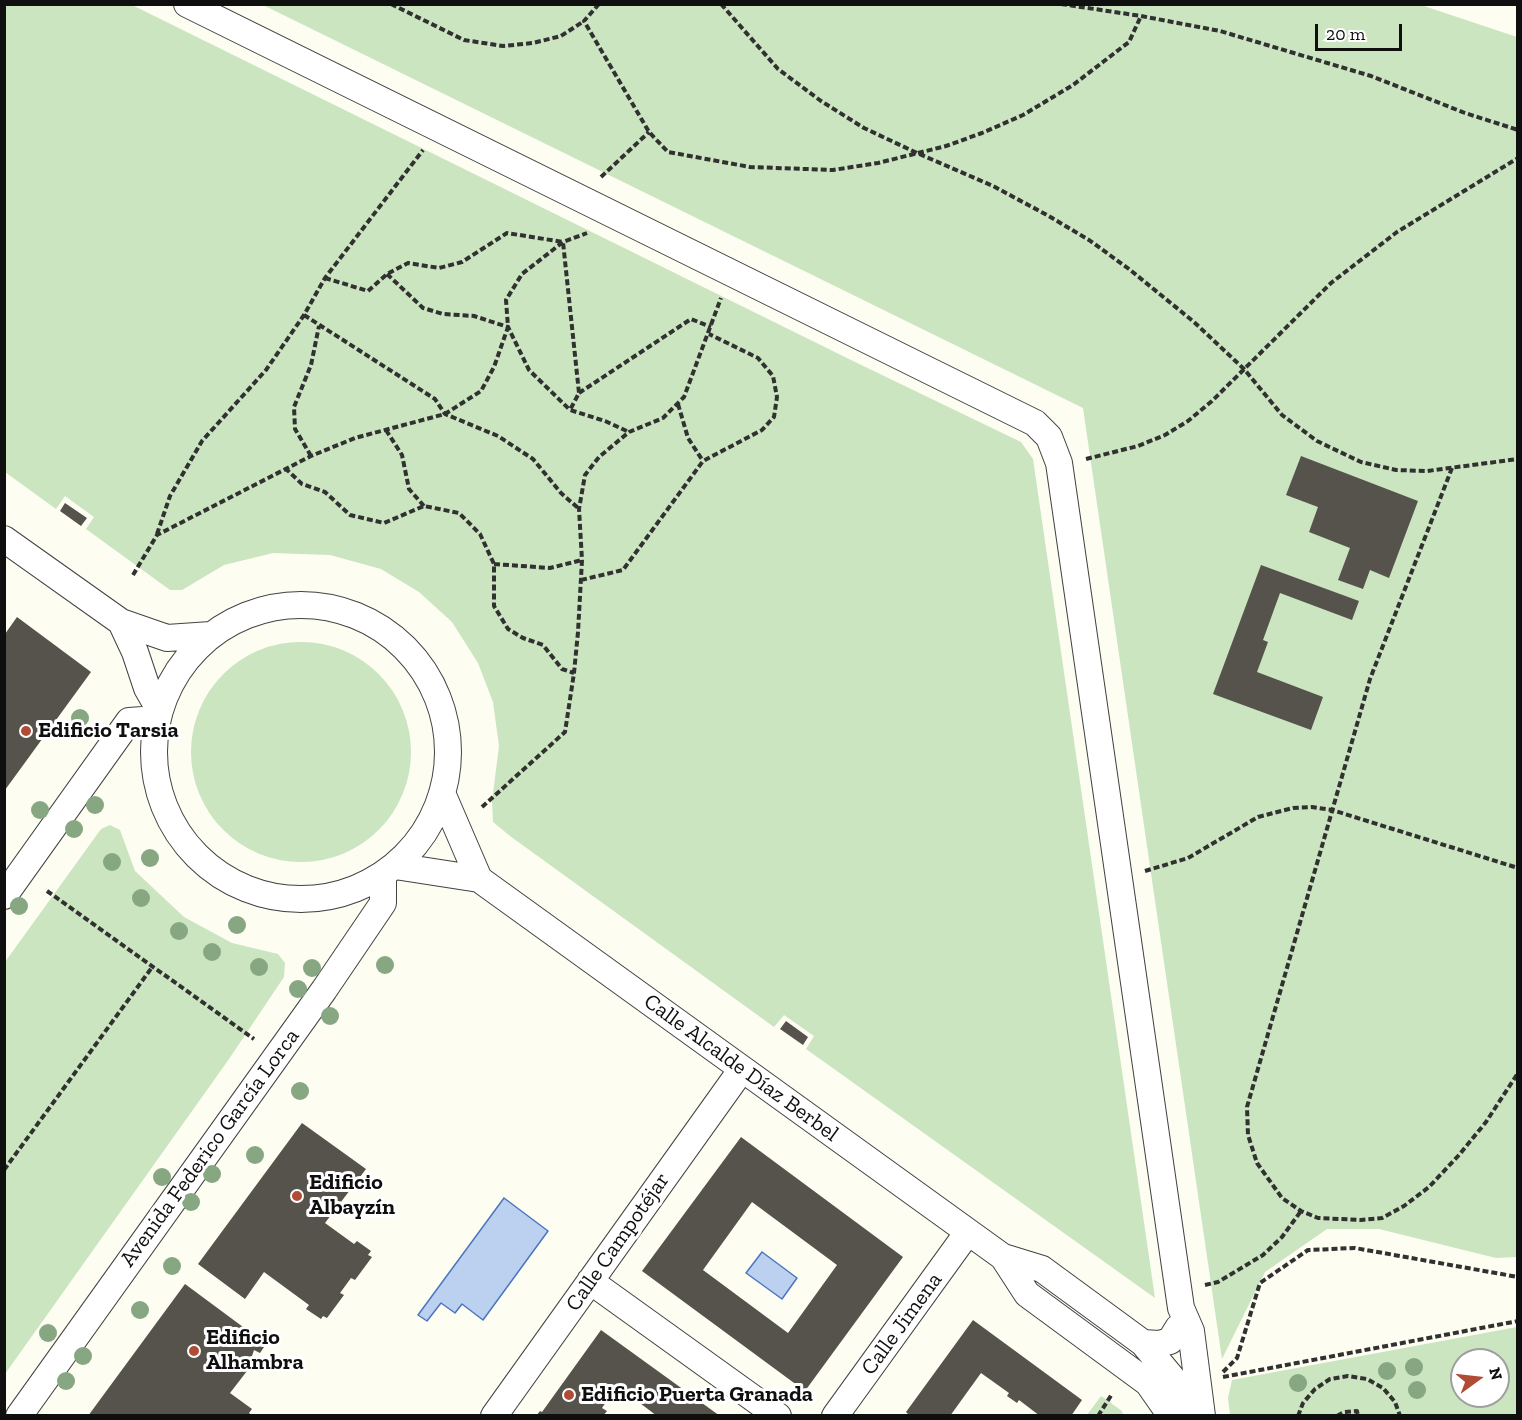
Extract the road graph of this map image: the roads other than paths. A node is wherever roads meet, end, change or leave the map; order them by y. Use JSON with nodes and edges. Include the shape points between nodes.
{"nodes":[{"id":1,"x":187,"y":4,"type":"edge"},
{"id":2,"x":4,"y":539,"type":"edge"},
{"id":3,"x":121,"y":622,"type":"junction"},
{"id":4,"x":211,"y":635,"type":"junction"},
{"id":5,"x":158,"y":714,"type":"junction"},
{"id":6,"x":442,"y":793,"type":"junction"},
{"id":7,"x":389,"y":871,"type":"junction"},
{"id":8,"x":479,"y":879,"type":"junction"},
{"id":9,"x":4,"y":896,"type":"edge"},
{"id":10,"x":742,"y":1068,"type":"junction"},
{"id":11,"x":968,"y":1232,"type":"junction"},
{"id":12,"x":1003,"y":1257,"type":"junction"},
{"id":13,"x":590,"y":1281,"type":"junction"},
{"id":14,"x":1180,"y":1318,"type":"junction"},
{"id":15,"x":1143,"y":1343,"type":"junction"},
{"id":16,"x":1173,"y":1379,"type":"junction"},
{"id":17,"x":41,"y":1384,"type":"junction"},
{"id":18,"x":19,"y":1416,"type":"edge"},
{"id":19,"x":46,"y":1416,"type":"edge"},
{"id":20,"x":494,"y":1416,"type":"edge"},
{"id":21,"x":778,"y":1416,"type":"edge"},
{"id":22,"x":835,"y":1416,"type":"edge"},
{"id":23,"x":1171,"y":1416,"type":"edge"},
{"id":24,"x":1183,"y":1416,"type":"edge"},
{"id":25,"x":1202,"y":1416,"type":"edge"}],
"edges":[{"from":1,"to":14,"type":"street","via":[[1025,417],[1049,437],[1061,475]]},
{"from":2,"to":3,"type":"street"},
{"from":3,"to":4,"type":"street","via":[[167,638]]},
{"from":3,"to":5,"type":"street"},
{"from":4,"to":5,"type":"street","via":[[172,679]]},
{"from":4,"to":6,"type":"street","via":[[253,612],[300,604],[348,612],[391,635],[422,668],[442,711],[448,751]]},
{"from":5,"to":7,"type":"street","via":[[154,759],[161,799],[182,839],[216,873],[256,892],[302,900],[345,893]]},
{"from":5,"to":9,"type":"street","via":[[129,721]]},
{"from":6,"to":7,"type":"street","via":[[432,820],[412,850]]},
{"from":6,"to":8,"type":"street"},
{"from":7,"to":8,"type":"street","name":"Calle Alcalde Díaz Berbel"},
{"from":7,"to":17,"type":"street","name":"Avenida Federico García Lorca","via":[[384,903]]},
{"from":8,"to":10,"type":"street","name":"Calle Alcalde Díaz Berbel"},
{"from":10,"to":11,"type":"street","name":"Calle Alcalde Díaz Berbel"},
{"from":10,"to":13,"type":"street","name":"Calle Campotéjar"},
{"from":11,"to":12,"type":"street","name":"Calle Alcalde Díaz Berbel"},
{"from":11,"to":22,"type":"street","name":"Calle Jimena"},
{"from":12,"to":15,"type":"street","name":"Calle Alcalde Díaz Berbel","via":[[1042,1269]]},
{"from":12,"to":23,"type":"street","name":"Calle Alcalde Díaz Berbel","via":[[1027,1294],[1148,1383]]},
{"from":13,"to":20,"type":"street","name":"Calle Campotéjar"},
{"from":13,"to":21,"type":"street"},
{"from":14,"to":15,"type":"street","via":[[1170,1341]]},
{"from":14,"to":16,"type":"street"},
{"from":14,"to":25,"type":"street","via":[[1191,1331]]},
{"from":15,"to":16,"type":"street","name":"Calle Alcalde Díaz Berbel"},
{"from":16,"to":24,"type":"street","name":"Calle Alcalde Díaz Berbel","via":[[1185,1406]]},
{"from":17,"to":18,"type":"street","name":"Avenida Federico García Lorca"},
{"from":17,"to":19,"type":"street"}]}
